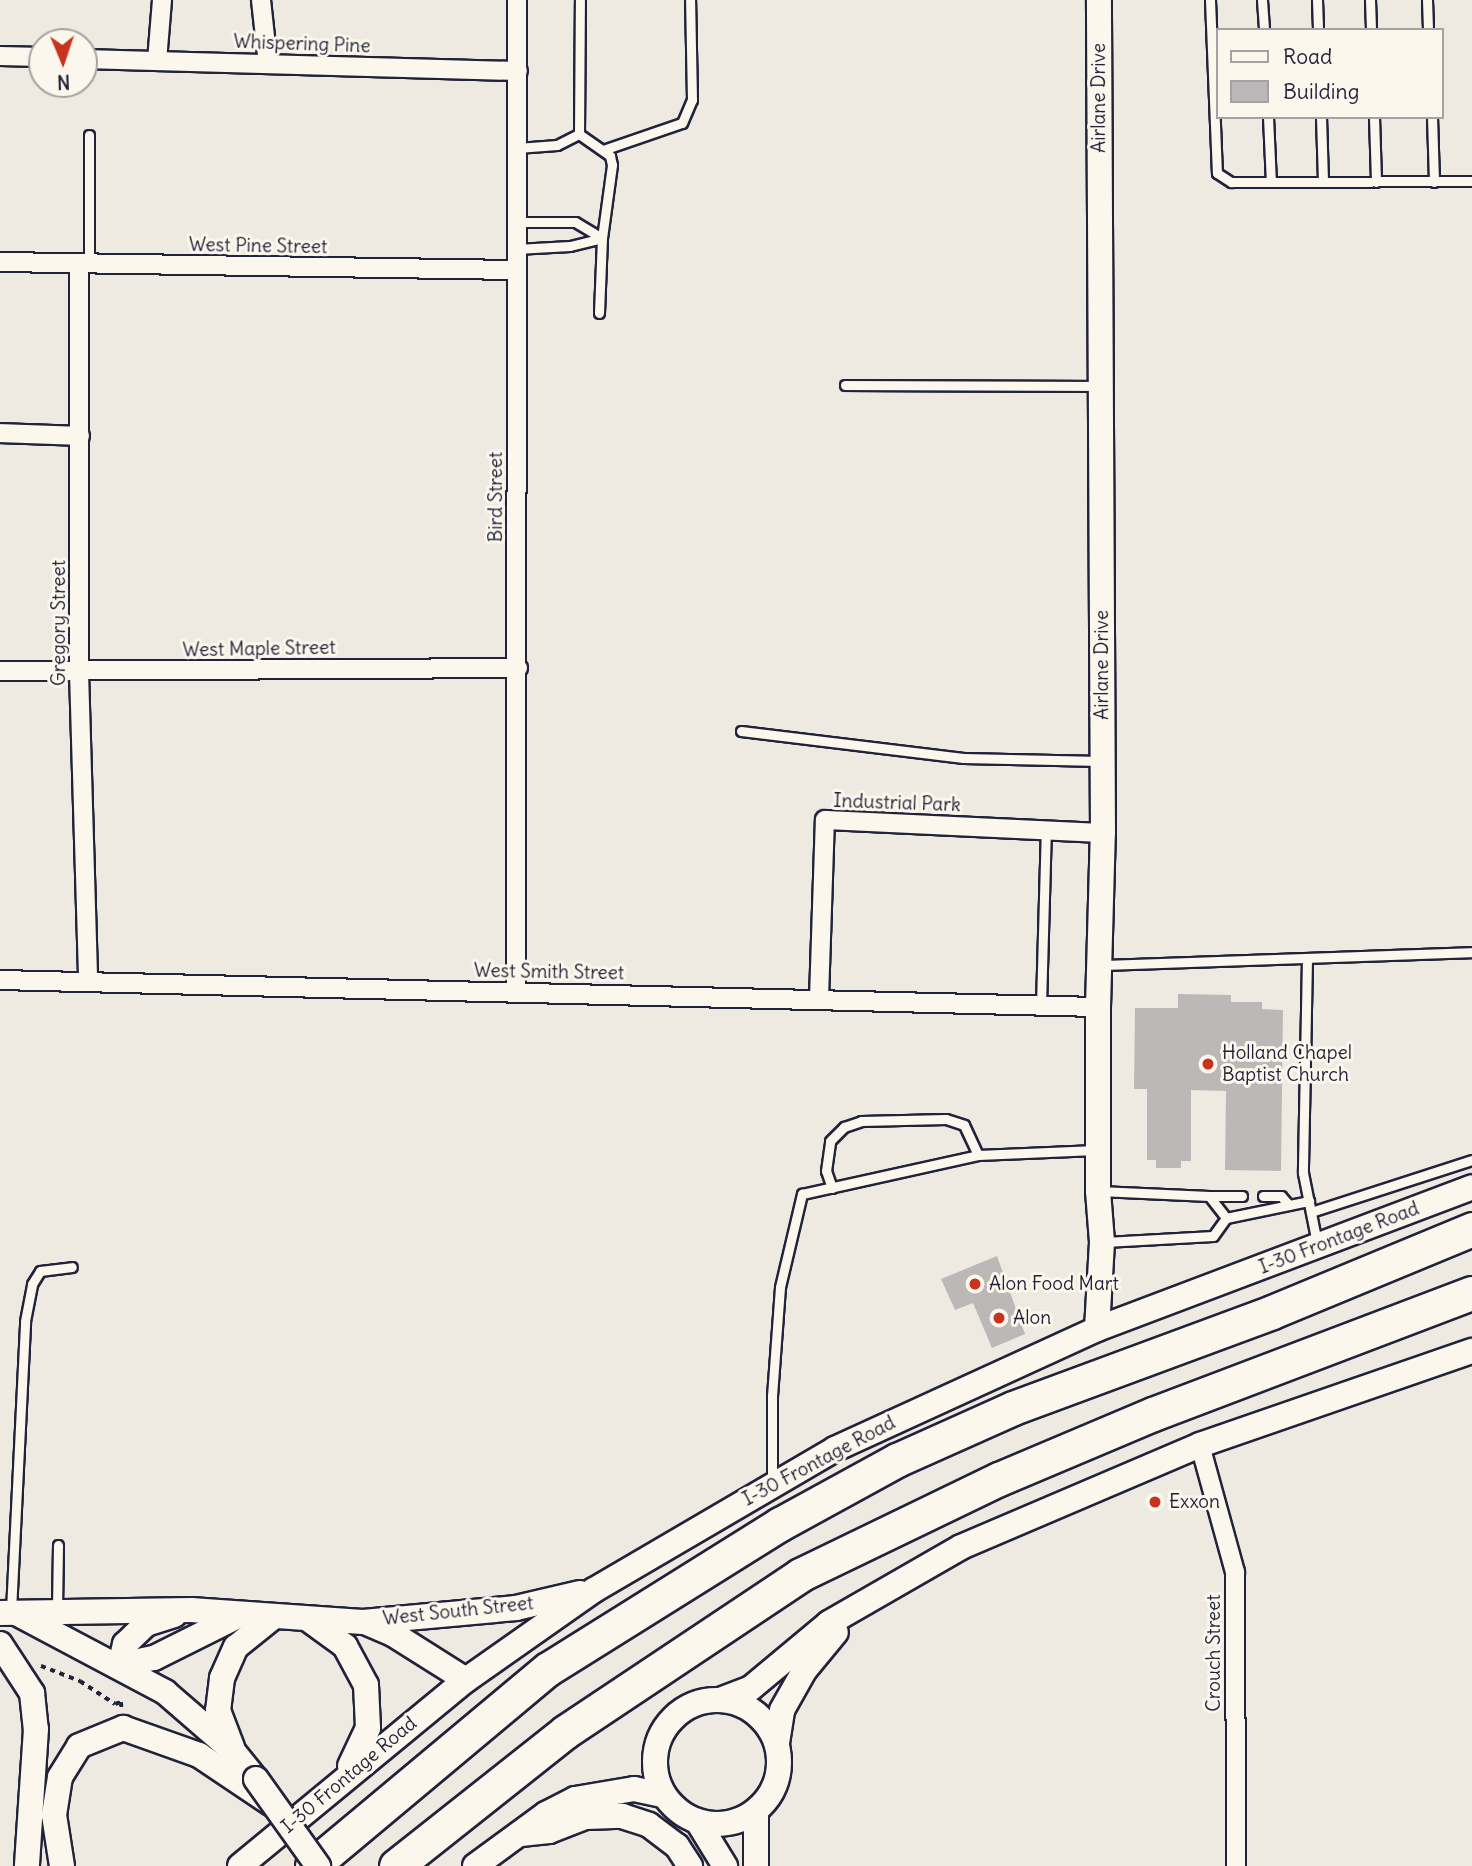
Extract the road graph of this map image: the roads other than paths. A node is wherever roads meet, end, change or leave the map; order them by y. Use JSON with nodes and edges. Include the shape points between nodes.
{"nodes":[{"id":1,"x":162,"y":0,"type":"edge"},
{"id":2,"x":261,"y":0,"type":"edge"},
{"id":3,"x":517,"y":0,"type":"edge"},
{"id":4,"x":580,"y":0,"type":"edge"},
{"id":5,"x":690,"y":0,"type":"edge"},
{"id":6,"x":1098,"y":0,"type":"edge"},
{"id":7,"x":1210,"y":0,"type":"edge"},
{"id":8,"x":1262,"y":0,"type":"edge"},
{"id":9,"x":1317,"y":0,"type":"edge"},
{"id":10,"x":1370,"y":0,"type":"edge"},
{"id":11,"x":1427,"y":0,"type":"edge"},
{"id":12,"x":1264,"y":28,"type":"edge"},
{"id":13,"x":1318,"y":28,"type":"edge"},
{"id":14,"x":1371,"y":28,"type":"edge"},
{"id":15,"x":1429,"y":28,"type":"edge"},
{"id":16,"x":0,"y":56,"type":"edge"},
{"id":17,"x":28,"y":57,"type":"edge"},
{"id":18,"x":98,"y":59,"type":"edge"},
{"id":19,"x":157,"y":61,"type":"junction"},
{"id":20,"x":268,"y":64,"type":"junction"},
{"id":21,"x":518,"y":71,"type":"junction"},
{"id":22,"x":1268,"y":119,"type":"edge"},
{"id":23,"x":1321,"y":119,"type":"edge"},
{"id":24,"x":1374,"y":119,"type":"edge"},
{"id":25,"x":1432,"y":119,"type":"edge"},
{"id":26,"x":579,"y":134,"type":"junction"},
{"id":27,"x":89,"y":135,"type":"dead end"},
{"id":28,"x":517,"y":148,"type":"junction"},
{"id":29,"x":603,"y":150,"type":"junction"},
{"id":30,"x":1472,"y":181,"type":"edge"},
{"id":31,"x":1271,"y":182,"type":"junction"},
{"id":32,"x":1323,"y":182,"type":"junction"},
{"id":33,"x":1377,"y":182,"type":"junction"},
{"id":34,"x":1434,"y":182,"type":"junction"},
{"id":35,"x":516,"y":222,"type":"junction"},
{"id":36,"x":602,"y":238,"type":"junction"},
{"id":37,"x":516,"y":249,"type":"junction"},
{"id":38,"x":0,"y":262,"type":"edge"},
{"id":39,"x":84,"y":265,"type":"junction"},
{"id":40,"x":516,"y":270,"type":"junction"},
{"id":41,"x":599,"y":313,"type":"dead end"},
{"id":42,"x":845,"y":385,"type":"dead end"},
{"id":43,"x":1101,"y":386,"type":"junction"},
{"id":44,"x":0,"y":433,"type":"edge"},
{"id":45,"x":80,"y":436,"type":"junction"},
{"id":46,"x":518,"y":668,"type":"junction"},
{"id":47,"x":0,"y":671,"type":"edge"},
{"id":48,"x":79,"y":672,"type":"junction"},
{"id":49,"x":741,"y":731,"type":"dead end"},
{"id":50,"x":1103,"y":761,"type":"junction"},
{"id":51,"x":1046,"y":830,"type":"junction"},
{"id":52,"x":1103,"y":833,"type":"junction"},
{"id":53,"x":1472,"y":952,"type":"edge"},
{"id":54,"x":1307,"y":958,"type":"junction"},
{"id":55,"x":1099,"y":965,"type":"junction"},
{"id":56,"x":0,"y":980,"type":"edge"},
{"id":57,"x":88,"y":981,"type":"junction"},
{"id":58,"x":516,"y":993,"type":"junction"},
{"id":59,"x":819,"y":998,"type":"junction"},
{"id":60,"x":1041,"y":1005,"type":"junction"},
{"id":61,"x":1098,"y":1007,"type":"junction"},
{"id":62,"x":1097,"y":1150,"type":"junction"},
{"id":63,"x":978,"y":1155,"type":"junction"},
{"id":64,"x":1472,"y":1160,"type":"edge"},
{"id":65,"x":1472,"y":1187,"type":"edge"},
{"id":66,"x":832,"y":1188,"type":"junction"},
{"id":67,"x":1098,"y":1191,"type":"junction"},
{"id":68,"x":1209,"y":1196,"type":"junction"},
{"id":69,"x":1242,"y":1196,"type":"dead end"},
{"id":70,"x":1263,"y":1196,"type":"dead end"},
{"id":71,"x":1309,"y":1201,"type":"junction"},
{"id":72,"x":1289,"y":1205,"type":"junction"},
{"id":73,"x":1311,"y":1212,"type":"junction"},
{"id":74,"x":1226,"y":1218,"type":"junction"},
{"id":75,"x":1472,"y":1229,"type":"edge"},
{"id":76,"x":1102,"y":1242,"type":"junction"},
{"id":77,"x":1318,"y":1248,"type":"junction"},
{"id":78,"x":72,"y":1267,"type":"dead end"},
{"id":79,"x":1472,"y":1293,"type":"edge"},
{"id":80,"x":1097,"y":1329,"type":"junction"},
{"id":81,"x":1472,"y":1351,"type":"edge"},
{"id":82,"x":1200,"y":1445,"type":"junction"},
{"id":83,"x":772,"y":1485,"type":"junction"},
{"id":84,"x":58,"y":1545,"type":"dead end"},
{"id":85,"x":594,"y":1590,"type":"junction"},
{"id":86,"x":191,"y":1610,"type":"junction"},
{"id":87,"x":57,"y":1611,"type":"junction"},
{"id":88,"x":9,"y":1613,"type":"edge"},
{"id":89,"x":244,"y":1614,"type":"junction"},
{"id":90,"x":272,"y":1618,"type":"junction"},
{"id":91,"x":842,"y":1618,"type":"junction"},
{"id":92,"x":308,"y":1619,"type":"junction"},
{"id":93,"x":363,"y":1622,"type":"junction"},
{"id":94,"x":0,"y":1644,"type":"edge"},
{"id":95,"x":120,"y":1665,"type":"junction"},
{"id":96,"x":466,"y":1680,"type":"junction"},
{"id":97,"x":720,"y":1700,"type":"junction"},
{"id":98,"x":776,"y":1743,"type":"junction"},
{"id":99,"x":233,"y":1751,"type":"junction"},
{"id":100,"x":345,"y":1776,"type":"junction"},
{"id":101,"x":663,"y":1795,"type":"junction"},
{"id":102,"x":276,"y":1807,"type":"junction"},
{"id":103,"x":756,"y":1811,"type":"junction"},
{"id":104,"x":698,"y":1822,"type":"junction"},
{"id":105,"x":517,"y":1835,"type":"junction"},
{"id":106,"x":313,"y":1861,"type":"edge"},
{"id":107,"x":30,"y":1862,"type":"edge"},
{"id":108,"x":62,"y":1866,"type":"edge"},
{"id":109,"x":240,"y":1866,"type":"edge"},
{"id":110,"x":335,"y":1866,"type":"edge"},
{"id":111,"x":396,"y":1866,"type":"edge"},
{"id":112,"x":475,"y":1866,"type":"edge"},
{"id":113,"x":690,"y":1866,"type":"edge"},
{"id":114,"x":725,"y":1866,"type":"edge"},
{"id":115,"x":756,"y":1866,"type":"edge"},
{"id":116,"x":1236,"y":1866,"type":"edge"}],
"edges":[{"from":1,"to":19,"type":"street"},
{"from":2,"to":20,"type":"street"},
{"from":3,"to":21,"type":"street","name":"Bird Street"},
{"from":4,"to":26,"type":"lane"},
{"from":5,"to":29,"type":"lane","via":[[692,100],[682,123]]},
{"from":6,"to":43,"type":"main road","name":"Airlane Drive"},
{"from":7,"to":31,"type":"lane","via":[[1217,173],[1231,182]]},
{"from":8,"to":12,"type":"lane"},
{"from":9,"to":13,"type":"lane"},
{"from":10,"to":14,"type":"lane"},
{"from":11,"to":15,"type":"lane"},
{"from":16,"to":17,"type":"street"},
{"from":18,"to":19,"type":"street","name":"Whispering Pine"},
{"from":19,"to":20,"type":"street","name":"Whispering Pine"},
{"from":20,"to":21,"type":"street","name":"Whispering Pine"},
{"from":21,"to":28,"type":"street","name":"Bird Street"},
{"from":22,"to":31,"type":"lane"},
{"from":23,"to":32,"type":"lane"},
{"from":24,"to":33,"type":"lane"},
{"from":25,"to":34,"type":"lane"},
{"from":26,"to":28,"type":"lane","via":[[557,145]]},
{"from":26,"to":29,"type":"lane"},
{"from":27,"to":39,"type":"lane"},
{"from":28,"to":35,"type":"street","name":"Bird Street"},
{"from":29,"to":36,"type":"lane","via":[[612,164]]},
{"from":30,"to":34,"type":"lane"},
{"from":31,"to":32,"type":"lane"},
{"from":32,"to":33,"type":"lane"},
{"from":33,"to":34,"type":"lane"},
{"from":35,"to":36,"type":"lane","via":[[575,222]]},
{"from":35,"to":37,"type":"street","name":"Bird Street"},
{"from":36,"to":37,"type":"lane","via":[[570,246]]},
{"from":36,"to":41,"type":"lane"},
{"from":37,"to":40,"type":"street","name":"Bird Street"},
{"from":38,"to":39,"type":"street","name":"West Pine Street"},
{"from":39,"to":40,"type":"street","name":"West Pine Street"},
{"from":39,"to":45,"type":"street","name":"Gregory Street"},
{"from":40,"to":46,"type":"street","name":"Bird Street"},
{"from":42,"to":43,"type":"lane"},
{"from":43,"to":50,"type":"main road","name":"Airlane Drive"},
{"from":44,"to":45,"type":"street"},
{"from":45,"to":48,"type":"street","name":"Gregory Street"},
{"from":46,"to":48,"type":"street","name":"West Maple Street"},
{"from":46,"to":58,"type":"street","name":"Bird Street"},
{"from":47,"to":48,"type":"street","name":"West Maple Street"},
{"from":48,"to":57,"type":"street","name":"Gregory Street"},
{"from":49,"to":50,"type":"lane","via":[[962,758]]},
{"from":50,"to":52,"type":"main road","name":"Airlane Drive"},
{"from":51,"to":52,"type":"street","name":"Industrial Park"},
{"from":51,"to":59,"type":"street","name":"Industrial Park","via":[[825,820]]},
{"from":51,"to":60,"type":"lane"},
{"from":52,"to":55,"type":"main road","name":"Airlane Drive"},
{"from":53,"to":54,"type":"lane"},
{"from":54,"to":55,"type":"lane"},
{"from":54,"to":71,"type":"lane","via":[[1303,1173]]},
{"from":55,"to":61,"type":"main road","name":"Airlane Drive"},
{"from":56,"to":57,"type":"street","name":"West Smith Street"},
{"from":57,"to":58,"type":"street","name":"West Smith Street"},
{"from":58,"to":59,"type":"street","name":"West Smith Street"},
{"from":59,"to":60,"type":"street","name":"West Smith Street"},
{"from":60,"to":61,"type":"street","name":"West Smith Street"},
{"from":61,"to":62,"type":"main road","name":"Airlane Drive"},
{"from":62,"to":63,"type":"lane"},
{"from":62,"to":67,"type":"main road","name":"Airlane Drive"},
{"from":63,"to":66,"type":"lane"},
{"from":63,"to":66,"type":"lane","via":[[964,1125],[946,1119],[861,1121],[845,1127],[830,1141],[826,1171]]},
{"from":64,"to":73,"type":"lane"},
{"from":65,"to":77,"type":"main road","name":"I-30 Frontage Road"},
{"from":66,"to":83,"type":"lane","via":[[802,1194],[780,1287],[772,1396]]},
{"from":67,"to":68,"type":"lane"},
{"from":67,"to":76,"type":"main road","name":"Airlane Drive"},
{"from":68,"to":69,"type":"lane"},
{"from":68,"to":74,"type":"lane"},
{"from":70,"to":72,"type":"lane","via":[[1281,1196]]},
{"from":71,"to":72,"type":"lane"},
{"from":71,"to":73,"type":"lane"},
{"from":72,"to":74,"type":"lane"},
{"from":73,"to":77,"type":"lane"},
{"from":74,"to":76,"type":"lane","via":[[1213,1236]]},
{"from":75,"to":106,"type":"highway","via":[[1272,1312],[1013,1408],[897,1460],[792,1517],[548,1669]]},
{"from":76,"to":80,"type":"main road","name":"Airlane Drive"},
{"from":77,"to":80,"type":"main road","name":"I-30 Frontage Road"},
{"from":78,"to":88,"type":"lane","via":[[40,1271],[32,1284],[25,1321]]},
{"from":79,"to":111,"type":"highway","via":[[999,1479],[800,1575],[565,1732]]},
{"from":80,"to":83,"type":"main road","name":"I-30 Frontage Road","via":[[835,1449]]},
{"from":81,"to":82,"type":"main road"},
{"from":82,"to":91,"type":"main road","via":[[961,1547]]},
{"from":82,"to":116,"type":"street","name":"Crouch Street","via":[[1235,1572]]},
{"from":83,"to":85,"type":"main road","name":"I-30 Frontage Road"},
{"from":84,"to":87,"type":"lane"},
{"from":85,"to":93,"type":"main road","name":"West South Street","via":[[516,1608]]},
{"from":85,"to":96,"type":"main road","name":"I-30 Frontage Road"},
{"from":86,"to":87,"type":"main road","name":"West South Street"},
{"from":86,"to":89,"type":"main road","name":"West South Street"},
{"from":86,"to":95,"type":"main road","via":[[146,1625],[125,1644]]},
{"from":87,"to":88,"type":"main road","name":"West South Street"},
{"from":88,"to":95,"type":"main road"},
{"from":89,"to":90,"type":"main road","name":"West South Street"},
{"from":89,"to":95,"type":"main road","via":[[195,1634],[154,1658]]},
{"from":90,"to":92,"type":"main road","name":"West South Street"},
{"from":90,"to":99,"type":"main road","via":[[236,1647],[222,1678],[218,1711]]},
{"from":91,"to":97,"type":"main road","via":[[829,1623],[751,1688]]},
{"from":91,"to":98,"type":"main road","via":[[782,1710]]},
{"from":92,"to":93,"type":"main road","name":"West South Street"},
{"from":92,"to":100,"type":"main road","via":[[345,1646],[366,1685],[368,1728]]},
{"from":93,"to":96,"type":"main road","name":"West South Street","via":[[393,1634]]},
{"from":94,"to":107,"type":"main road","via":[[32,1693],[36,1729]]},
{"from":95,"to":99,"type":"main road","via":[[165,1692]]},
{"from":96,"to":100,"type":"main road","name":"I-30 Frontage Road"},
{"from":97,"to":98,"type":"main road","via":[[755,1713]]},
{"from":97,"to":101,"type":"main road","via":[[691,1705],[659,1737],[654,1766]]},
{"from":98,"to":103,"type":"main road","via":[[779,1765],[774,1787]]},
{"from":99,"to":102,"type":"main road","bridge":true},
{"from":100,"to":109,"type":"main road","name":"I-30 Frontage Road"},
{"from":101,"to":104,"type":"main road"},
{"from":101,"to":105,"type":"main road","via":[[634,1789],[592,1794],[545,1814]]},
{"from":102,"to":106,"type":"main road","bridge":true},
{"from":102,"to":108,"type":"main road","via":[[199,1755],[123,1728],[79,1746],[60,1777],[54,1815]]},
{"from":103,"to":104,"type":"main road","via":[[729,1824]]},
{"from":103,"to":115,"type":"main road"},
{"from":104,"to":114,"type":"main road"},
{"from":105,"to":112,"type":"main road"},
{"from":105,"to":113,"type":"main road","via":[[549,1831],[586,1817],[622,1816],[649,1825],[677,1846]]},
{"from":106,"to":110,"type":"main road"}]}
